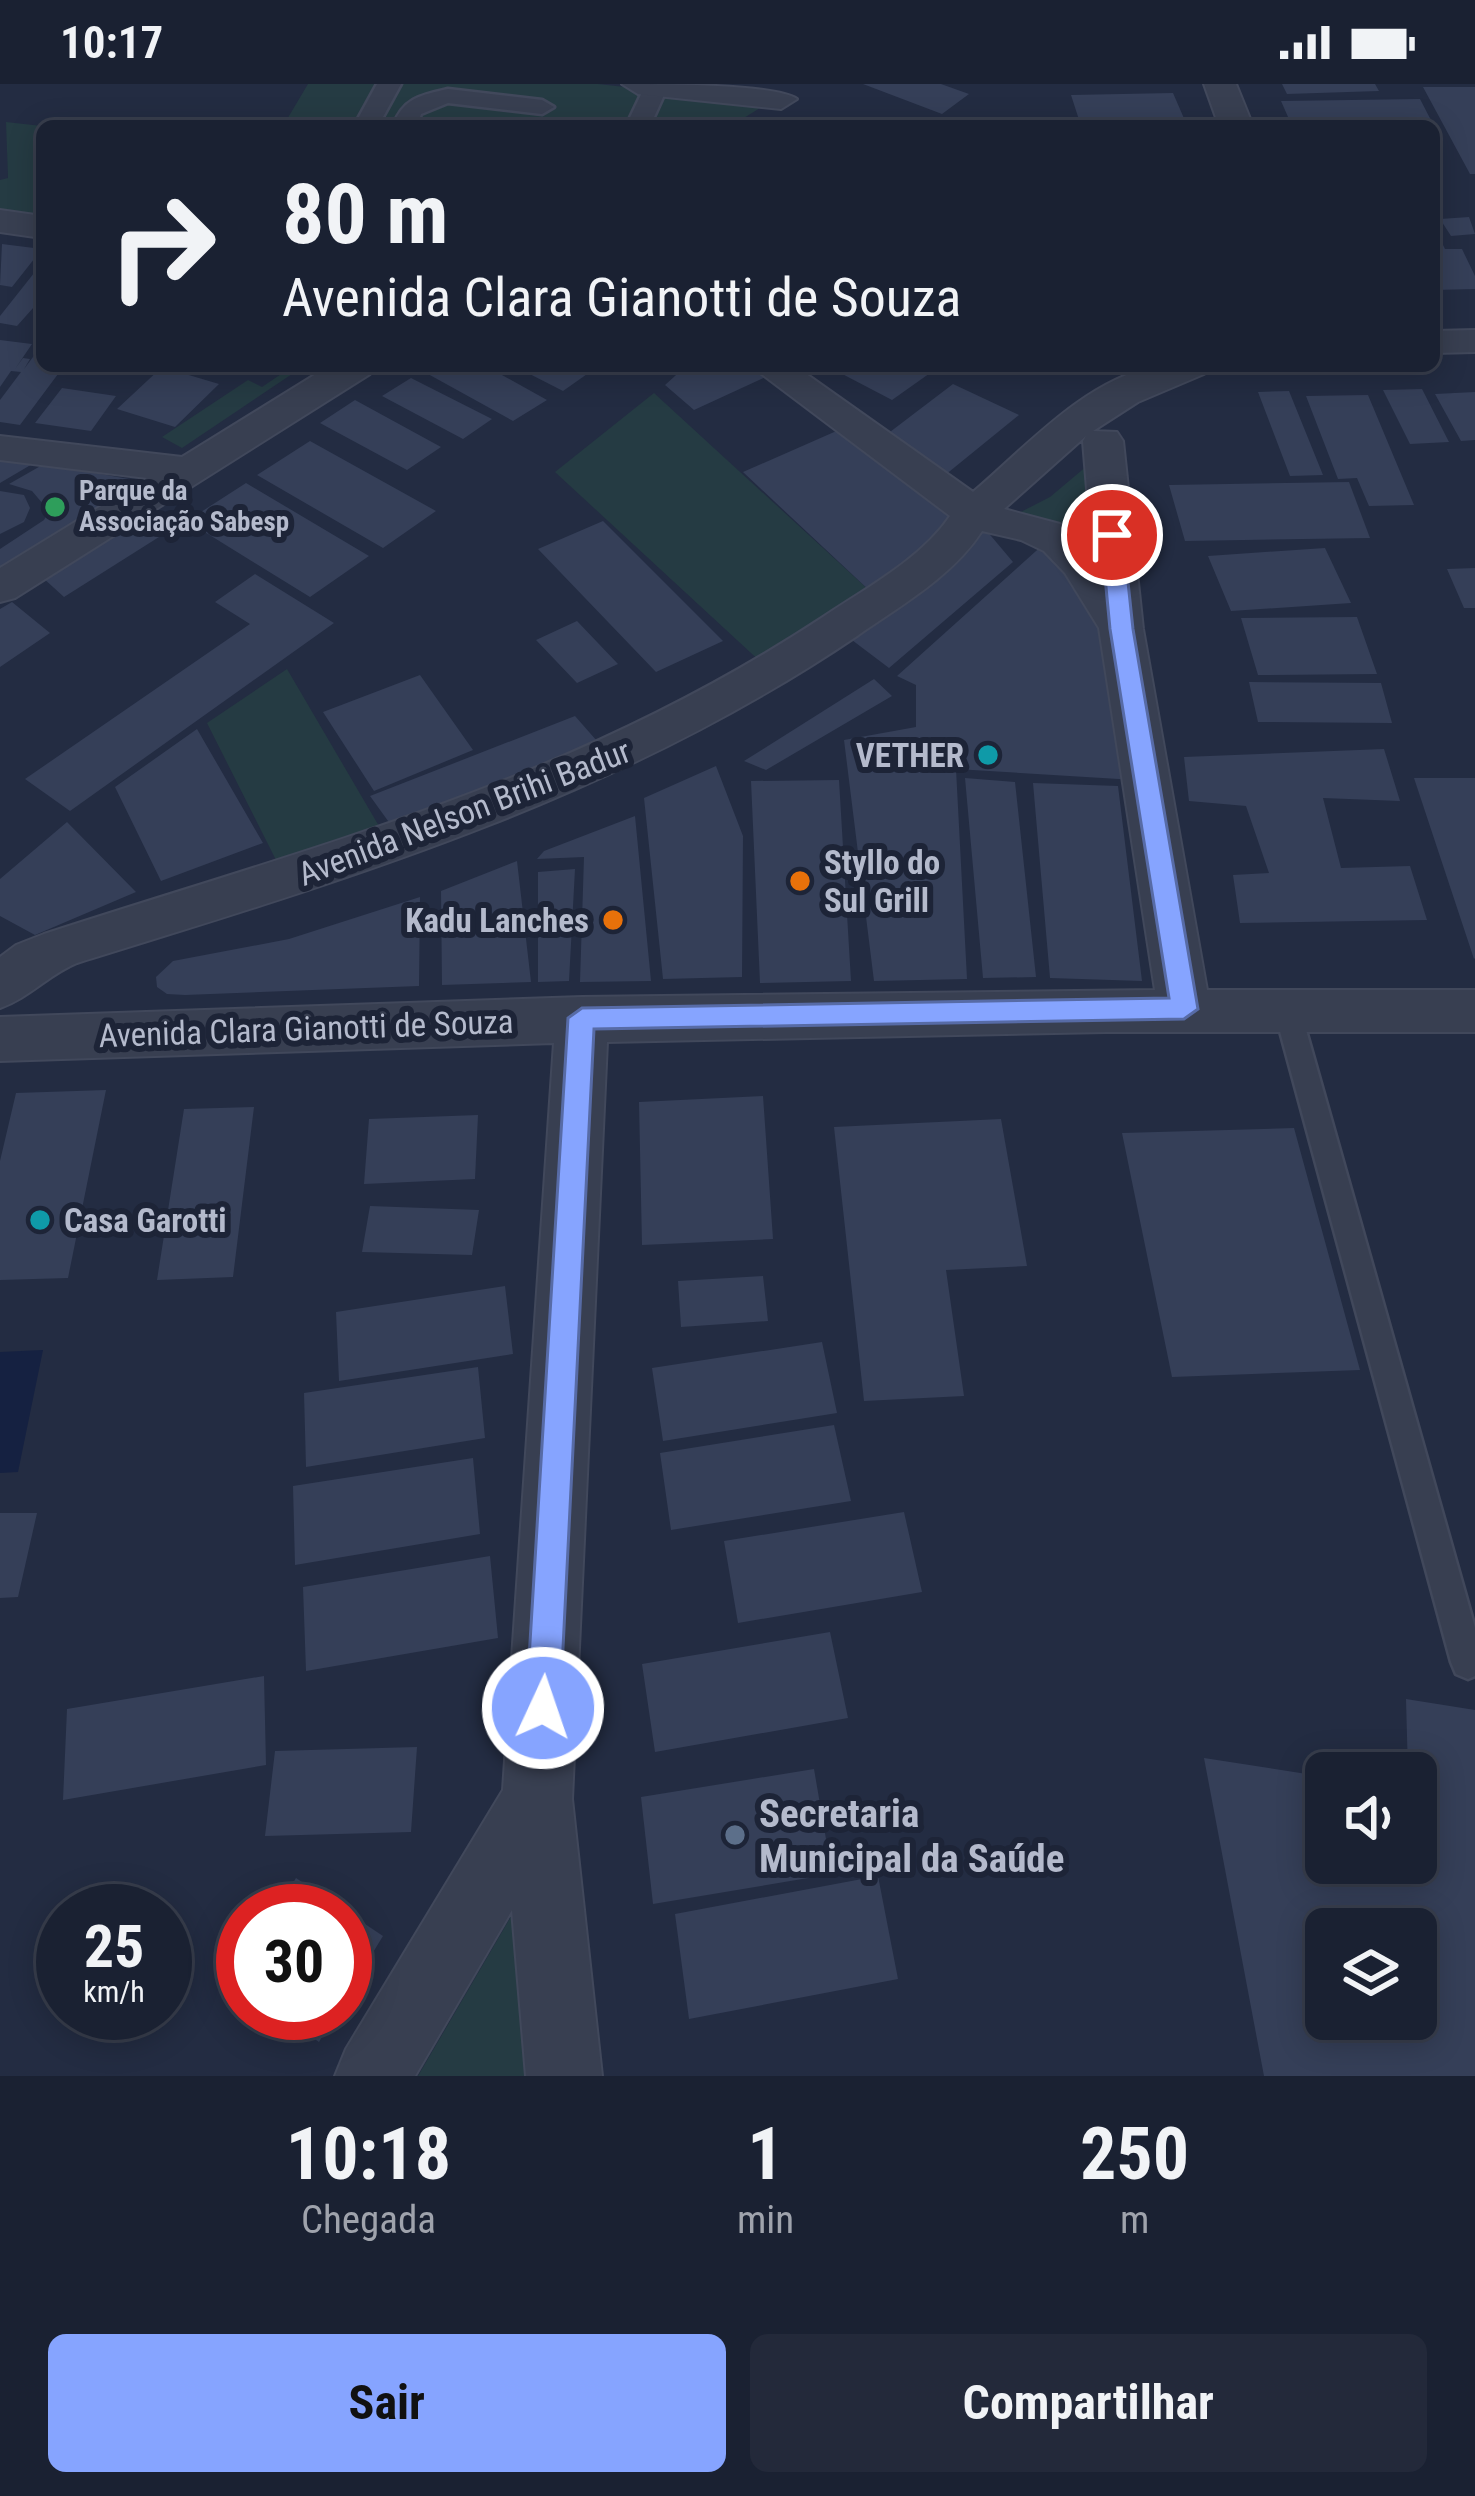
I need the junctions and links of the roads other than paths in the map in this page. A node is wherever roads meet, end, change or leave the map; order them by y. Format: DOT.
graph roads {
  1 [pos="389,84"];
  2 [pos="556,84"];
  3 [pos="1220,84"];
  4 [pos="647,85"];
  5 [pos="792,92"];
  6 [pos="418,107"];
  7 [pos="537,116"];
  8 [pos="369,120"];
  9 [pos="639,120"];
  10 [pos="751,120"];
  11 [pos="1234,120"];
  12 [pos="0,221"];
  13 [pos="36,226"];
  14 [pos="1475,341"];
  15 [pos="1440,342"];
  16 [pos="346,372"];
  17 [pos="778,372"];
  18 [pos="1175,372"];
  19 [pos="1215,372"];
  20 [pos="1088,433"];
  21 [pos="0,448"];
  22 [pos="187,470"];
  23 [pos="975,524"];
  24 [pos="0,588"];
  25 [pos="1121,629"];
  26 [pos="0,987"];
  27 [pos="1184,1009"];
  28 [pos="1287,1009"];
  29 [pos="1475,1011"];
  30 [pos="582,1018"];
  31 [pos="0,1039"];
  32 [pos="1468,1662"];
  33 [pos="537,1799"];
  34 [pos="373,2076"];
  35 [pos="563,2076"];
  1 -- 8 [label="street"];
  2 -- 7 [label="street"];
  3 -- 11 [label="street"];
  4 -- 5 [label="street"];
  4 -- 9 [label="street"];
  5 -- 10 [label="street"];
  6 -- 7 [label="street"];
  6 -- 8 [label="street"];
  12 -- 13 [label="street"];
  14 -- 15 [label="street"];
  16 -- 22 [label="street"];
  17 -- 23 [label="street"];
  18 -- 20 [label="street, Avenida Nelson Brihi Badur"];
  19 -- 20 [label="street, Avenida Nelson Brihi Badur"];
  20 -- 23 [label="street, Avenida Nelson Brihi Badur"];
  20 -- 25 [label="street"];
  21 -- 22 [label="street"];
  22 -- 24 [label="street"];
  23 -- 25 [label="street"];
  23 -- 26 [label="street, Avenida Nelson Brihi Badur"];
  25 -- 27 [label="street"];
  27 -- 28 [label="street, Avenida Clara Gianotti de Souza"];
  27 -- 30 [label="street, Avenida Clara Gianotti de Souza"];
  28 -- 29 [label="street, Avenida Clara Gianotti de Souza"];
  28 -- 32 [label="lane"];
  30 -- 31 [label="street, Avenida Clara Gianotti de Souza"];
  30 -- 33 [label="street"];
  33 -- 34 [label="street"];
  33 -- 35 [label="street"];
}
